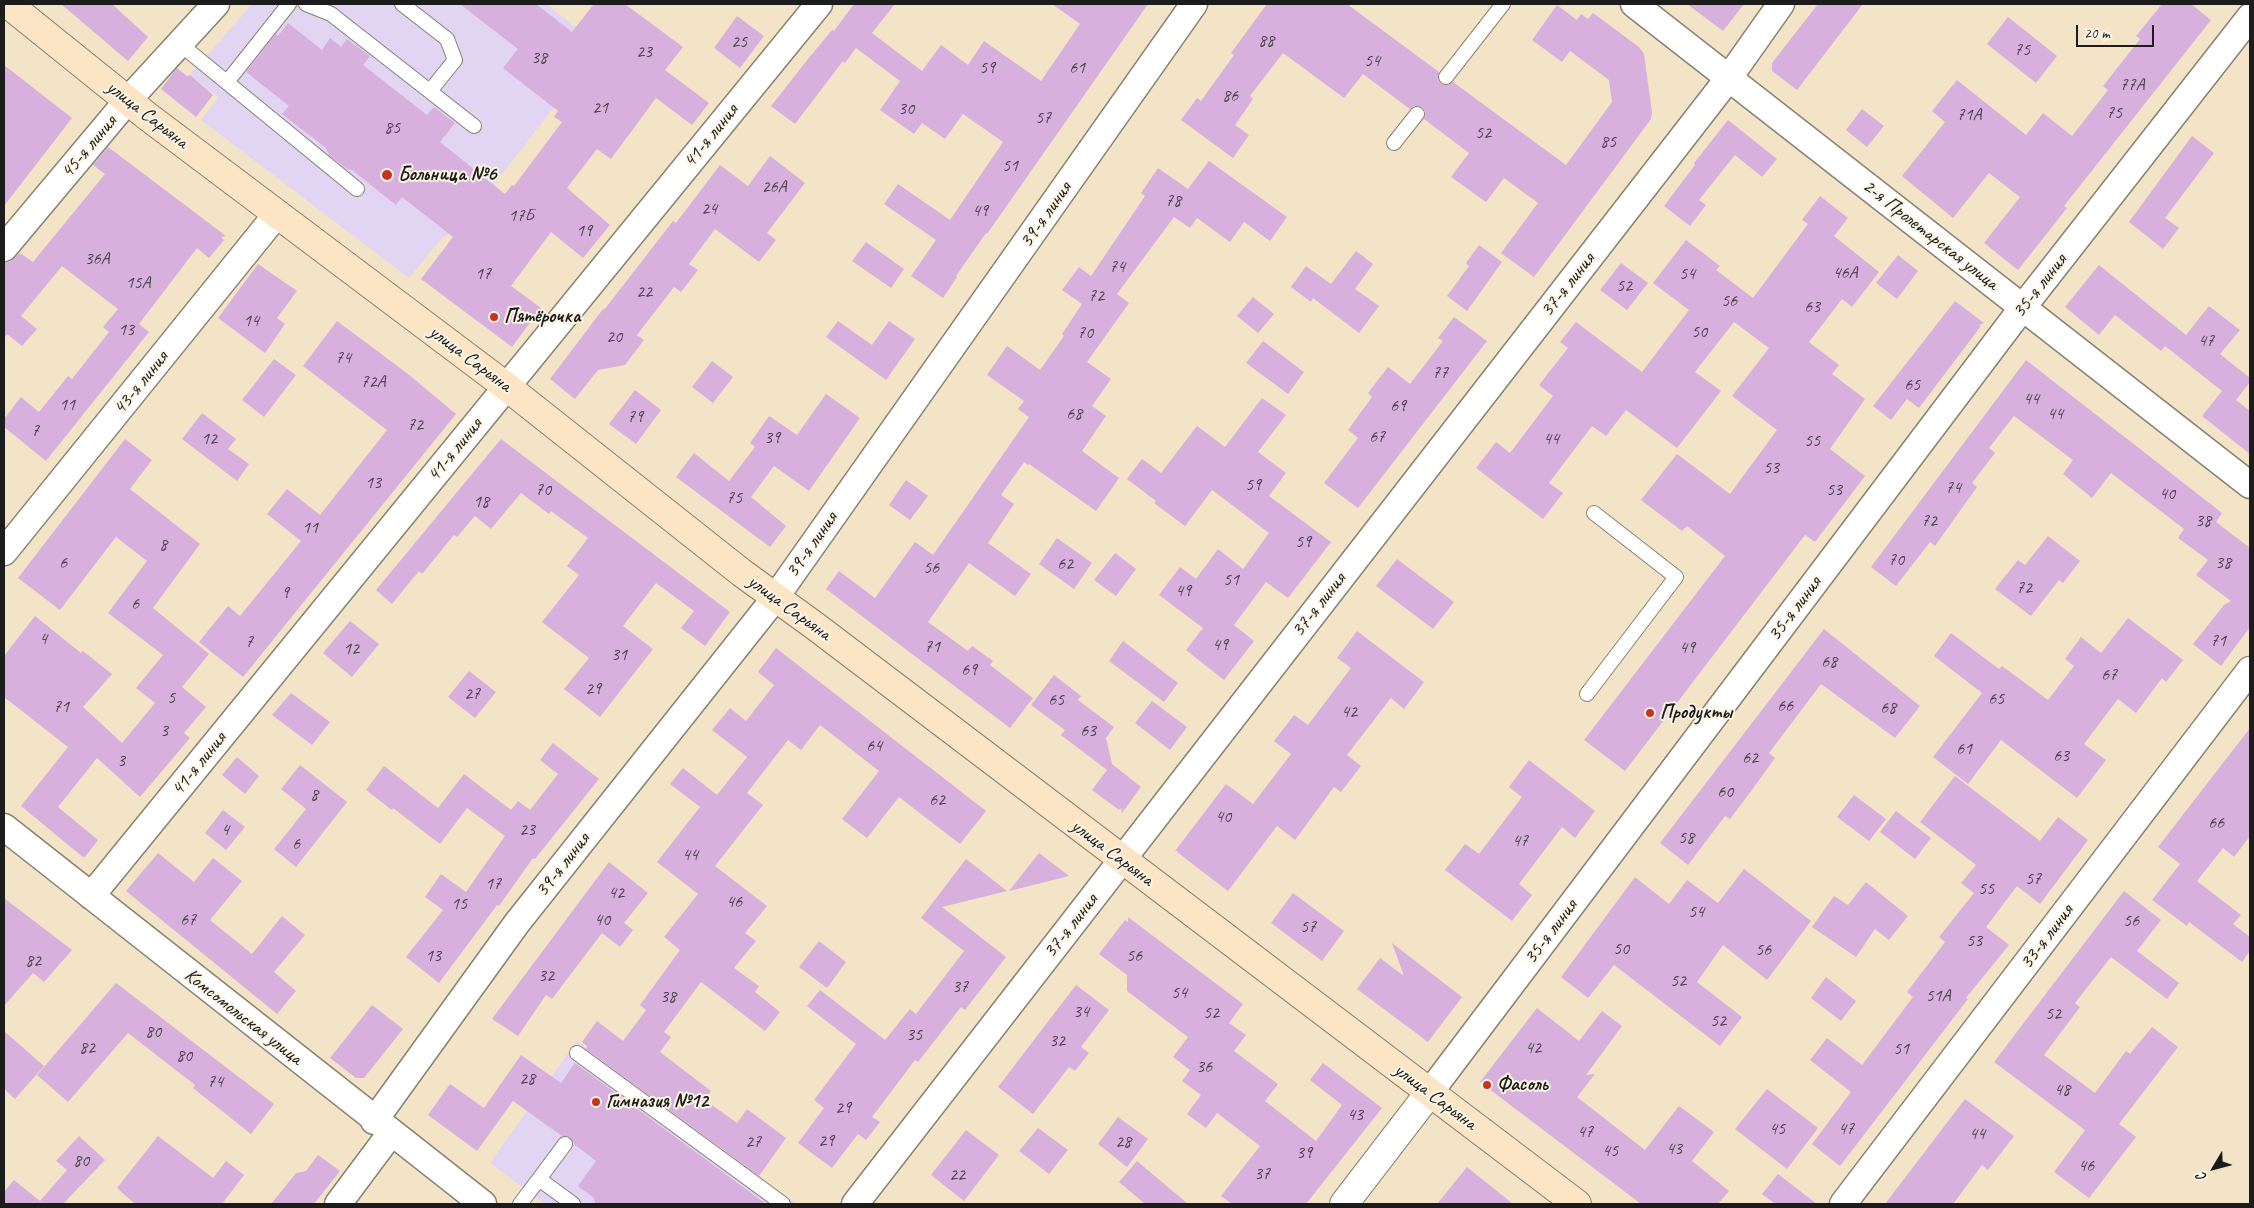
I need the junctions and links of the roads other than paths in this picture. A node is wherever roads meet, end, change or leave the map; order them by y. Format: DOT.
graph roads {
  1 [pos="8,4"];
  2 [pos="216,4"];
  3 [pos="289,4"];
  4 [pos="306,4"];
  5 [pos="402,4"];
  6 [pos="818,4"];
  7 [pos="1194,4"];
  8 [pos="1503,4"];
  9 [pos="1634,4"];
  10 [pos="1780,4"];
  11 [pos="2250,17"];
  12 [pos="180,44"];
  13 [pos="1446,77"];
  14 [pos="1728,79"];
  15 [pos="227,82"];
  16 [pos="430,91"];
  17 [pos="128,100"];
  18 [pos="1417,114"];
  19 [pos="474,126"];
  20 [pos="1394,143"];
  21 [pos="357,189"];
  22 [pos="277,214"];
  23 [pos="4,248"];
  24 [pos="2023,307"];
  25 [pos="507,387"];
  26 [pos="2250,485"];
  27 [pos="1594,514"];
  28 [pos="4,552"];
  29 [pos="775,598"];
  30 [pos="2250,670"];
  31 [pos="1587,694"];
  32 [pos="4,827"];
  33 [pos="1122,861"];
  34 [pos="91,896"];
  35 [pos="577,1053"];
  36 [pos="1430,1092"];
  37 [pos="383,1127"];
  38 [pos="565,1144"];
  39 [pos="539,1179"];
  40 [pos="338,1204"];
  41 [pos="483,1204"];
  42 [pos="520,1204"];
  43 [pos="573,1204"];
  44 [pos="783,1204"];
  45 [pos="854,1204"];
  46 [pos="1344,1204"];
  47 [pos="1577,1204"];
  48 [pos="1843,1204"];
  1 -- 17 [label="main road, улица Сарьяна"];
  2 -- 12 [label="street, 45-я линия"];
  3 -- 15 [label="lane"];
  4 -- 16 [label="lane"];
  5 -- 16 [label="lane"];
  6 -- 25 [label="street, 41-я линия"];
  7 -- 29 [label="street, 39-я линия"];
  8 -- 13 [label="lane"];
  9 -- 14 [label="street, 2-я Пролетарская улица"];
  10 -- 14 [label="street, 37-я линия"];
  11 -- 24 [label="street, 35-я линия"];
  12 -- 15 [label="lane"];
  12 -- 17 [label="street, 45-я линия"];
  14 -- 24 [label="street, 2-я Пролетарская улица"];
  14 -- 33 [label="street, 37-я линия"];
  15 -- 21 [label="lane"];
  16 -- 19 [label="lane"];
  17 -- 22 [label="main road, улица Сарьяна"];
  17 -- 23 [label="street, 45-я линия"];
  18 -- 20 [label="lane"];
  22 -- 25 [label="main road, улица Сарьяна"];
  22 -- 28 [label="street, 43-я линия"];
  24 -- 26 [label="street, 2-я Пролетарская улица"];
  24 -- 36 [label="street, 35-я линия"];
  25 -- 29 [label="main road, улица Сарьяна"];
  25 -- 34 [label="street, 41-я линия"];
  27 -- 31 [label="lane"];
  29 -- 33 [label="main road, улица Сарьяна"];
  29 -- 37 [label="street, 39-я линия"];
  30 -- 48 [label="street, 33-я линия"];
  32 -- 34 [label="street, Комсомольская улица"];
  33 -- 36 [label="main road, улица Сарьяна"];
  33 -- 45 [label="street, 37-я линия"];
  34 -- 37 [label="street, Комсомольская улица"];
  35 -- 44 [label="lane"];
  36 -- 46 [label="street, 35-я линия"];
  36 -- 47 [label="main road, улица Сарьяна"];
  37 -- 40 [label="street, 39-я линия"];
  37 -- 41 [label="street, Комсомольская улица"];
  38 -- 39 [label="lane"];
  39 -- 42 [label="lane"];
  39 -- 43 [label="lane"];
}
